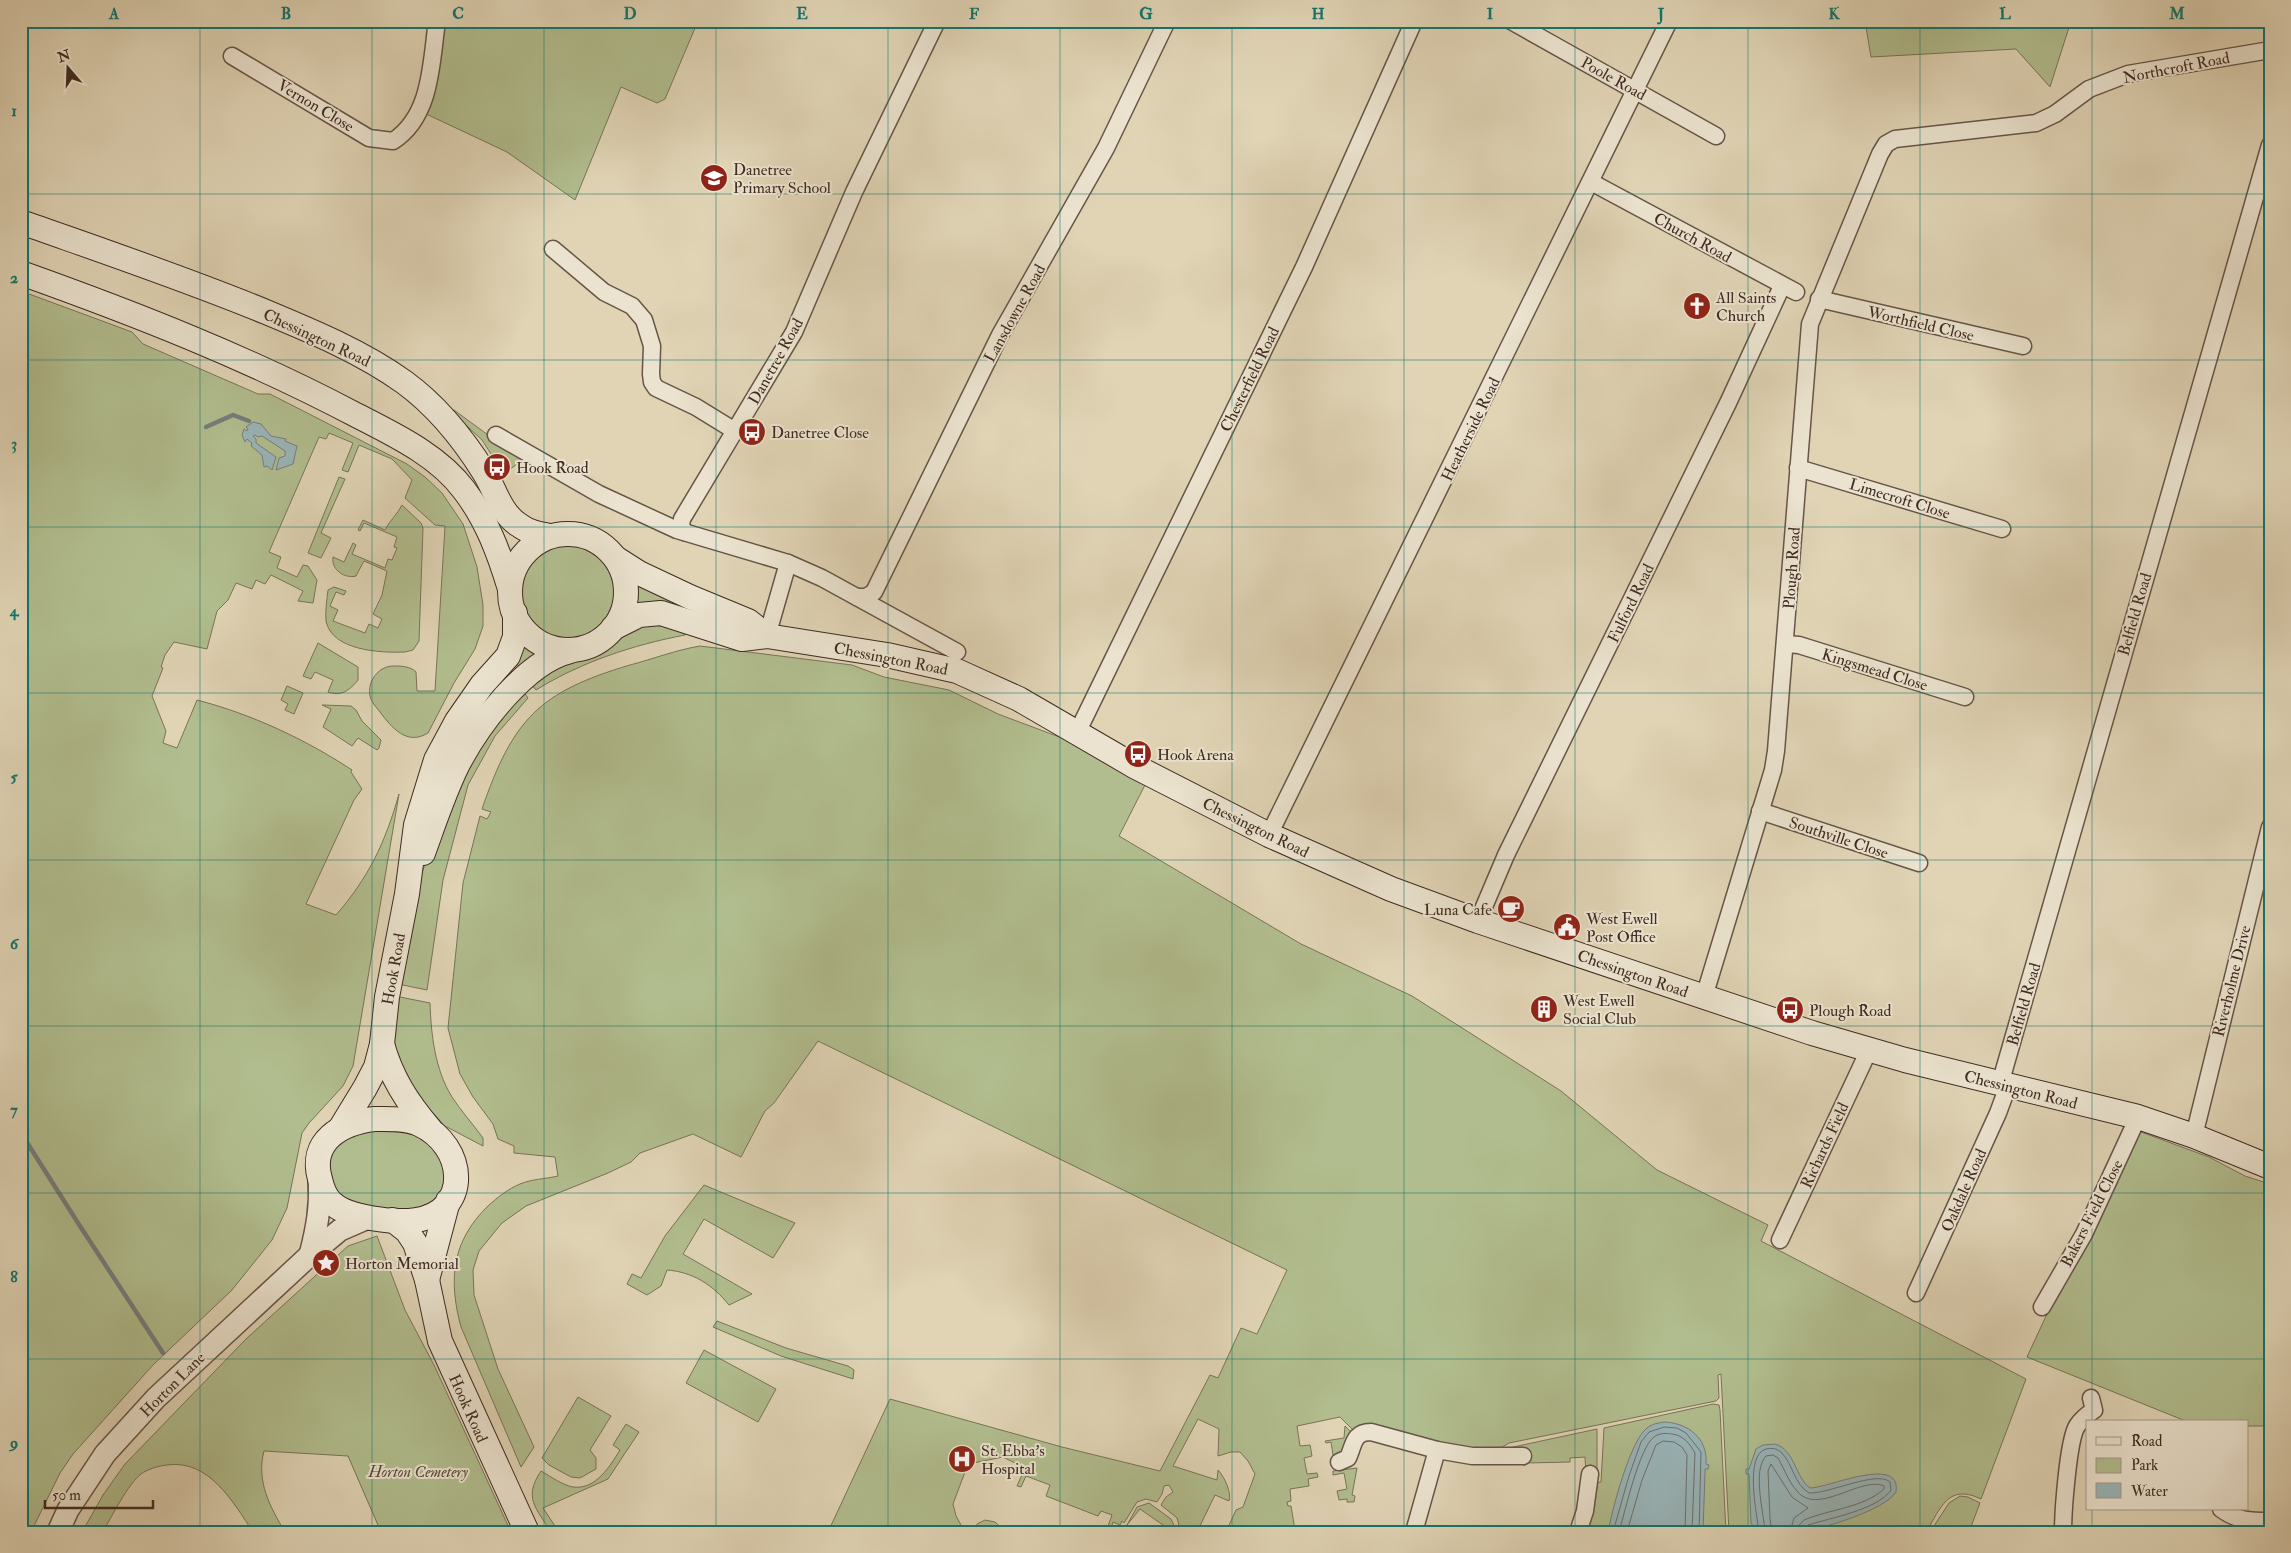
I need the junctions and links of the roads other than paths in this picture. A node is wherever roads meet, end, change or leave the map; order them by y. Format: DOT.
graph roads {
  1 [pos="437,21"];
  2 [pos="937,21"];
  3 [pos="1167,21"];
  4 [pos="1414,21"];
  5 [pos="1511,21"];
  6 [pos="1669,21"];
  7 [pos="2270,50"];
  8 [pos="232,56"];
  9 [pos="1635,90"];
  10 [pos="1716,136"];
  11 [pos="1886,144"];
  12 [pos="2270,145"];
  13 [pos="1591,182"];
  14 [pos="21,222"];
  15 [pos="553,249"];
  16 [pos="21,273"];
  17 [pos="1789,289"];
  18 [pos="1819,299"];
  19 [pos="2023,346"];
  20 [pos="735,431"];
  21 [pos="496,435"];
  22 [pos="1798,468"];
  23 [pos="2002,529"];
  24 [pos="684,532"];
  25 [pos="550,536"];
  26 [pos="617,560"];
  27 [pos="788,563"];
  28 [pos="510,589"];
  29 [pos="857,598"];
  30 [pos="515,613"];
  31 [pos="613,628"];
  32 [pos="767,636"];
  33 [pos="1785,644"];
  34 [pos="584,647"];
  35 [pos="957,652"];
  36 [pos="1965,697"];
  37 [pos="1077,733"];
  38 [pos="1760,811"];
  39 [pos="2270,827"];
  40 [pos="1269,835"];
  41 [pos="1919,864"];
  42 [pos="407,894"];
  43 [pos="1478,921"];
  44 [pos="1704,997"];
  45 [pos="382,1044"];
  46 [pos="1869,1050"];
  47 [pos="2004,1085"];
  48 [pos="2138,1117"];
  49 [pos="340,1129"];
  50 [pos="434,1134"];
  51 [pos="2194,1136"];
  52 [pos="2270,1167"];
  53 [pos="319,1176"];
  54 [pos="448,1201"];
  55 [pos="370,1217"];
  56 [pos="393,1220"];
  57 [pos="1780,1240"];
  58 [pos="310,1255"];
  59 [pos="427,1280"];
  60 [pos="1916,1293"];
  61 [pos="2042,1307"];
  62 [pos="2090,1398"];
  63 [pos="1437,1450"];
  64 [pos="1522,1456"];
  65 [pos="1339,1462"];
  66 [pos="1590,1474"];
  67 [pos="2222,1510"];
  68 [pos="2270,1521"];
  69 [pos="58,1532"];
  70 [pos="527,1532"];
  71 [pos="1414,1532"];
  72 [pos="1578,1532"];
  73 [pos="2063,1532"];
  1 -- 8 [label="street, Vernon Close"];
  2 -- 20 [label="street, Danetree Road"];
  3 -- 29 [label="street, Lansdowne Road"];
  4 -- 37 [label="street, Chesterfield Road"];
  5 -- 9 [label="street, Poole Road"];
  6 -- 9 [label="street, Heatherside Road"];
  7 -- 11 [label="street, Northcroft Road"];
  9 -- 10 [label="street, Poole Road"];
  9 -- 13 [label="street, Heatherside Road"];
  11 -- 18 [label="street, Plough Road"];
  12 -- 47 [label="street, Belfield Road"];
  13 -- 17 [label="street, Church Road"];
  13 -- 40 [label="street, Heatherside Road"];
  14 -- 25 [label="main road, Chessington Road"];
  15 -- 20 [label="street"];
  16 -- 28 [label="main road, Chessington Road"];
  17 -- 43 [label="street, Fulford Road"];
  18 -- 19 [label="street, Worthfield Close"];
  18 -- 22 [label="street, Plough Road"];
  20 -- 24 [label="street, Danetree Road"];
  21 -- 24 [label="street"];
  22 -- 23 [label="street, Limecroft Close"];
  22 -- 33 [label="street, Plough Road"];
  24 -- 27 [label="street"];
  25 -- 26 [label="main road, Chessington Road"];
  25 -- 28 [label="main road, Chessington Road"];
  26 -- 31 [label="main road, Chessington Road"];
  26 -- 32 [label="main road, Chessington Road"];
  27 -- 29 [label="street"];
  27 -- 32 [label="street"];
  28 -- 30 [label="main road, Chessington Road"];
  29 -- 35 [label="street"];
  30 -- 34 [label="main road, Chessington Road"];
  30 -- 42 [label="main road, Hook Road"];
  31 -- 32 [label="main road, Chessington Road"];
  31 -- 34 [label="main road, Chessington Road"];
  32 -- 37 [label="main road, Chessington Road"];
  33 -- 36 [label="street, Kingsmead Close"];
  33 -- 38 [label="street, Plough Road"];
  34 -- 42 [label="main road, Hook Road"];
  37 -- 40 [label="main road, Chessington Road"];
  38 -- 41 [label="street, Southville Close"];
  38 -- 44 [label="street, Plough Road"];
  39 -- 51 [label="street, Riverholme Drive"];
  40 -- 43 [label="main road, Chessington Road"];
  42 -- 45 [label="main road, Hook Road"];
  43 -- 44 [label="main road, Chessington Road"];
  44 -- 46 [label="main road, Chessington Road"];
  45 -- 49 [label="main road, Hook Road"];
  45 -- 50 [label="main road"];
  46 -- 47 [label="main road, Chessington Road"];
  46 -- 57 [label="street, Richards Field"];
  47 -- 48 [label="main road, Chessington Road"];
  47 -- 60 [label="street, Oakdale Road"];
  48 -- 51 [label="main road, Chessington Road"];
  48 -- 61 [label="street, Bakers Field Close"];
  49 -- 50 [label="main road"];
  49 -- 53 [label="main road"];
  50 -- 54 [label="main road"];
  51 -- 52 [label="main road, Chessington Road"];
  53 -- 55 [label="main road"];
  53 -- 58 [label="street"];
  54 -- 56 [label="main road"];
  54 -- 59 [label="main road, Hook Road"];
  55 -- 56 [label="main road"];
  55 -- 58 [label="street, Horton Lane"];
  56 -- 59 [label="main road, Hook Road"];
  58 -- 69 [label="street, Horton Lane"];
  59 -- 70 [label="main road, Hook Road"];
  62 -- 73 [label="street"];
  63 -- 64 [label="street"];
  63 -- 65 [label="street"];
  63 -- 71 [label="street"];
  66 -- 72 [label="street"];
  67 -- 68 [label="street"];
}
